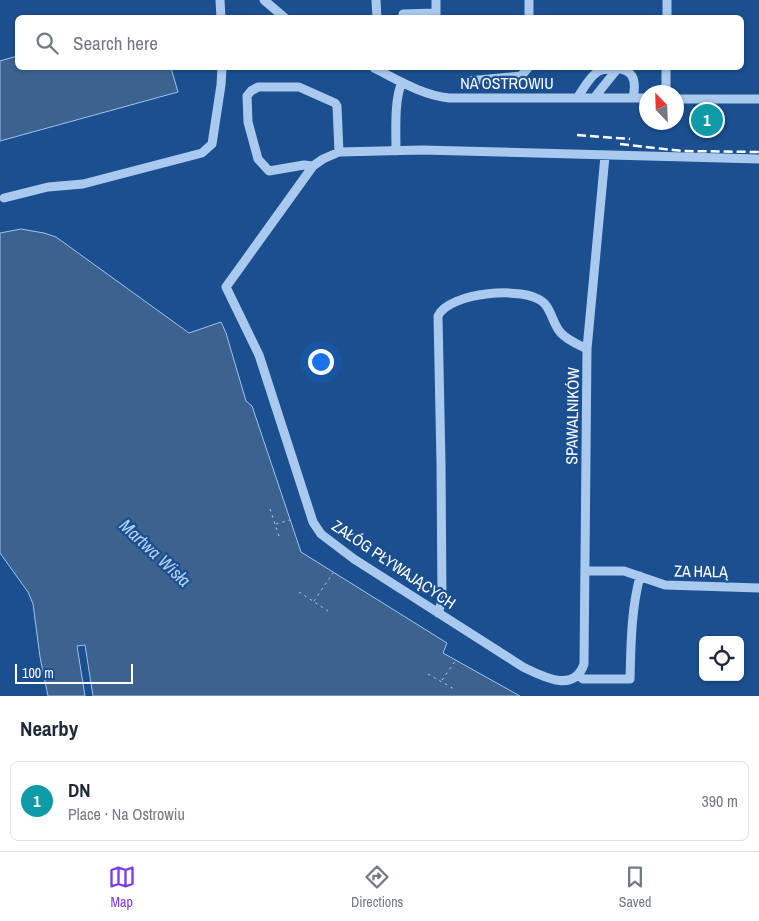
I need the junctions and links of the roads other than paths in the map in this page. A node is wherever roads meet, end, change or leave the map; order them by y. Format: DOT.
graph roads {
  1 [pos="220,0"];
  2 [pos="264,0"];
  3 [pos="376,0"];
  4 [pos="436,0"];
  5 [pos="529,0"];
  6 [pos="668,0"];
  7 [pos="403,14"];
  8 [pos="221,15"];
  9 [pos="281,15"];
  10 [pos="377,15"];
  11 [pos="436,15"];
  12 [pos="529,15"];
  13 [pos="667,15"];
  14 [pos="222,70"];
  15 [pos="378,70"];
  16 [pos="391,70"];
  17 [pos="526,70"];
  18 [pos="600,70"];
  19 [pos="616,70"];
  20 [pos="626,70"];
  21 [pos="666,70"];
  22 [pos="393,78"];
  23 [pos="468,81"];
  24 [pos="402,82"];
  25 [pos="666,85"];
  26 [pos="577,98"];
  27 [pos="594,98"];
  28 [pos="633,98"];
  29 [pos="639,98"];
  30 [pos="684,98"];
  31 [pos="759,99"];
  32 [pos="396,151"];
  33 [pos="339,152"];
  34 [pos="605,156"];
  35 [pos="759,160"];
  36 [pos="313,166"];
  37 [pos="4,198"];
  38 [pos="587,349"];
  39 [pos="585,571"];
  40 [pos="640,576"];
  41 [pos="759,588"];
  42 [pos="438,613"];
  43 [pos="578,675"];
  1 -- 8 [label="street"];
  2 -- 9 [label="street"];
  3 -- 10 [label="street"];
  4 -- 11 [label="street"];
  5 -- 12 [label="street"];
  6 -- 13 [label="street"];
  7 -- 11 [label="street"];
  14 -- 37 [label="street"];
  15 -- 22 [label="street, NA OSTROWIU"];
  16 -- 22 [label="street"];
  17 -- 23 [label="street"];
  18 -- 26 [label="street"];
  19 -- 27 [label="street"];
  20 -- 28 [label="street"];
  21 -- 25 [label="street"];
  22 -- 24 [label="street, NA OSTROWIU"];
  24 -- 26 [label="street, NA OSTROWIU"];
  24 -- 32 [label="street"];
  26 -- 27 [label="street, NA OSTROWIU"];
  27 -- 28 [label="street, NA OSTROWIU"];
  28 -- 29 [label="street, NA OSTROWIU"];
  30 -- 31 [label="street"];
  32 -- 33 [label="street"];
  32 -- 34 [label="street"];
  33 -- 36 [label="street"];
  33 -- 36 [label="street"];
  34 -- 35 [label="street"];
  34 -- 38 [label="street, SPAWALNIKÓW"];
  36 -- 42 [label="street, ZAŁÓG PŁYWAJĄCYCH"];
  38 -- 39 [label="street, SPAWALNIKÓW"];
  38 -- 42 [label="street"];
  39 -- 40 [label="street, ZA HALĄ"];
  39 -- 43 [label="street, SPAWALNIKÓW"];
  40 -- 41 [label="street, ZA HALĄ"];
  40 -- 43 [label="street, ZAŁÓG PŁYWAJĄCYCH"];
  42 -- 43 [label="street, ZAŁÓG PŁYWAJĄCYCH"];
}
